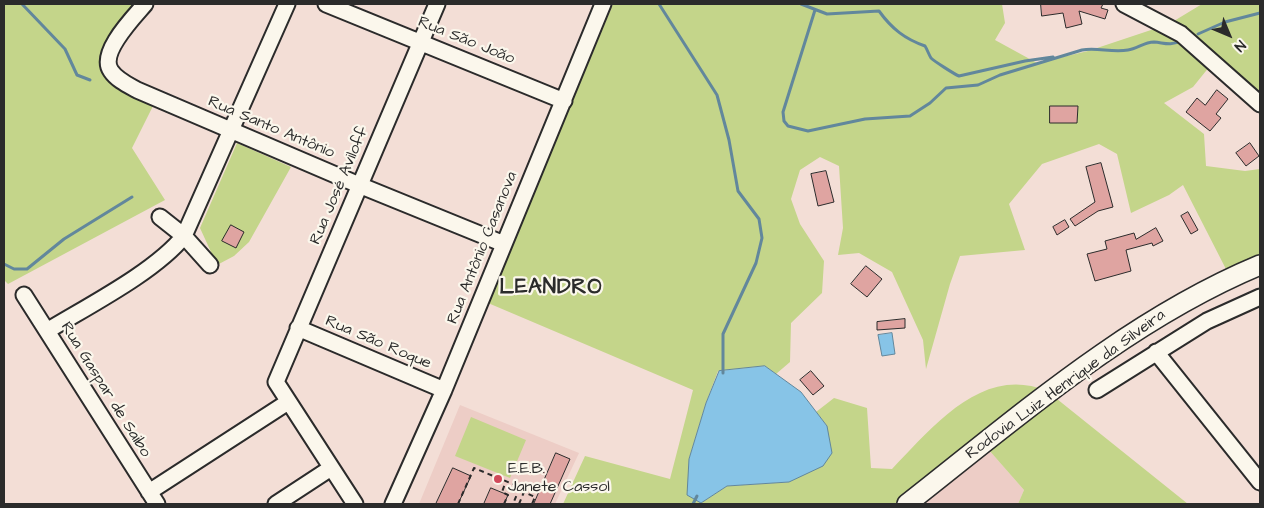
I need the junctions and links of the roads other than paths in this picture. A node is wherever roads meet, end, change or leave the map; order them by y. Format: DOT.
graph roads {
  1 [pos="145,4"];
  2 [pos="286,4"];
  3 [pos="326,4"];
  4 [pos="437,4"];
  5 [pos="603,4"];
  6 [pos="1124,4"];
  7 [pos="357,10"];
  8 [pos="422,41"];
  9 [pos="564,101"];
  10 [pos="1260,104"];
  11 [pos="232,129"];
  12 [pos="359,185"];
  13 [pos="160,216"];
  14 [pos="184,236"];
  15 [pos="504,244"];
  16 [pos="1260,265"];
  17 [pos="210,266"];
  18 [pos="24,295"];
  19 [pos="1260,297"];
  20 [pos="298,328"];
  21 [pos="47,331"];
  22 [pos="1156,352"];
  23 [pos="444,390"];
  24 [pos="1096,390"];
  25 [pos="288,402"];
  26 [pos="331,468"];
  27 [pos="1260,482"];
  28 [pos="153,498"];
  29 [pos="276,504"];
  30 [pos="355,504"];
  31 [pos="393,504"];
  32 [pos="907,504"];
  1 -- 11 [label="street, Rua Santo Antônio"];
  2 -- 11 [label="street"];
  3 -- 7 [label="street, Rua São João"];
  4 -- 8 [label="street, Rua José Aviloff"];
  5 -- 9 [label="street, Rua Antônio Casanova"];
  6 -- 10 [label="street"];
  7 -- 8 [label="street, Rua São João"];
  8 -- 9 [label="street, Rua São João"];
  8 -- 12 [label="street, Rua José Aviloff"];
  9 -- 15 [label="street, Rua Antônio Casanova"];
  11 -- 12 [label="street, Rua Santo Antônio"];
  11 -- 14 [label="street"];
  12 -- 15 [label="street, Rua Santo Antônio"];
  12 -- 20 [label="street, Rua José Aviloff"];
  13 -- 14 [label="street"];
  14 -- 17 [label="street"];
  14 -- 21 [label="street"];
  15 -- 23 [label="street, Rua Antônio Casanova"];
  16 -- 32 [label="main road, Rodovia Luiz Henrique da Silveira"];
  18 -- 21 [label="street, Rua Gaspar de Saibo"];
  19 -- 22 [label="street"];
  20 -- 23 [label="street, Rua São Roque"];
  20 -- 25 [label="street, Rua José Aviloff"];
  21 -- 28 [label="street, Rua Gaspar de Saibo"];
  22 -- 24 [label="street"];
  22 -- 27 [label="street"];
  23 -- 31 [label="street, Rua Antônio Casanova"];
  25 -- 26 [label="street"];
  25 -- 28 [label="street"];
  26 -- 29 [label="street"];
  26 -- 30 [label="street"];
}
